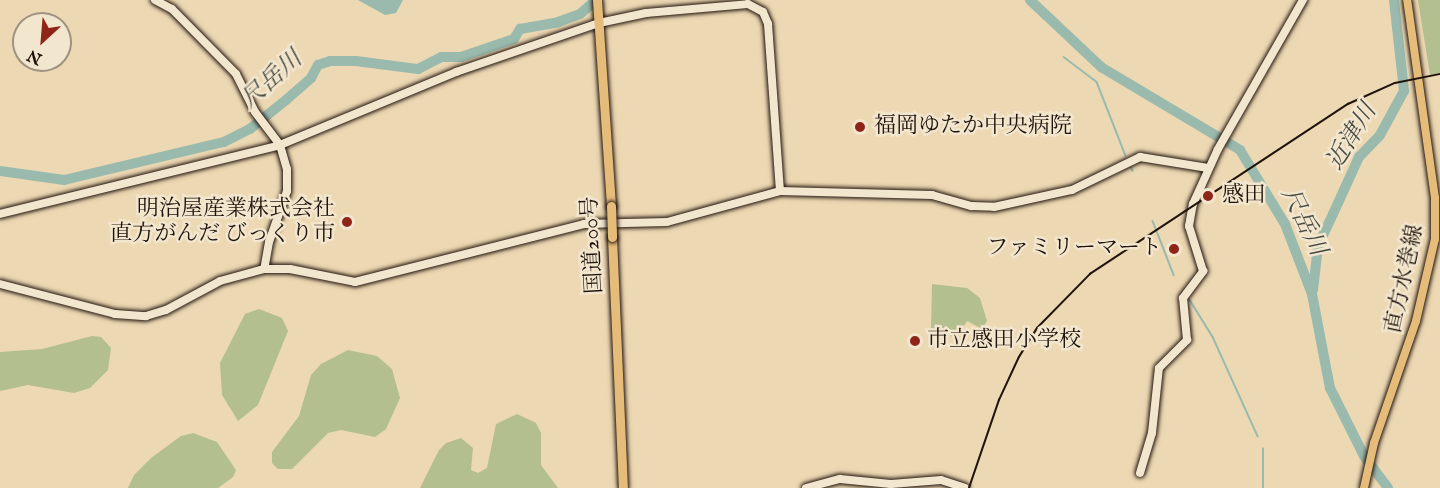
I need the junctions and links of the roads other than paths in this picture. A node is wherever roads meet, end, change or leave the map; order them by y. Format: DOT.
graph roads {
  1 [pos="155,0"];
  2 [pos="1303,0"];
  3 [pos="1407,0"];
  4 [pos="598,4"];
  5 [pos="599,23"];
  6 [pos="280,145"];
  7 [pos="1208,168"];
  8 [pos="780,191"];
  9 [pos="0,214"];
  10 [pos="264,269"];
  11 [pos="0,284"];
  12 [pos="1140,473"];
  13 [pos="623,488"];
  14 [pos="806,488"];
  15 [pos="965,488"];
  16 [pos="1365,488"];
  1 -- 6 [label="street"];
  2 -- 7 [label="street"];
  3 -- 16 [label="main road, 直方水巻線"];
  4 -- 5 [label="highway, 国道200号"];
  5 -- 6 [label="street"];
  5 -- 8 [label="street"];
  5 -- 13 [label="highway, 国道200号, bridge"];
  6 -- 9 [label="street"];
  6 -- 10 [label="street"];
  7 -- 8 [label="street"];
  7 -- 12 [label="street"];
  8 -- 10 [label="street"];
  10 -- 11 [label="street"];
  14 -- 15 [label="street"];
}
